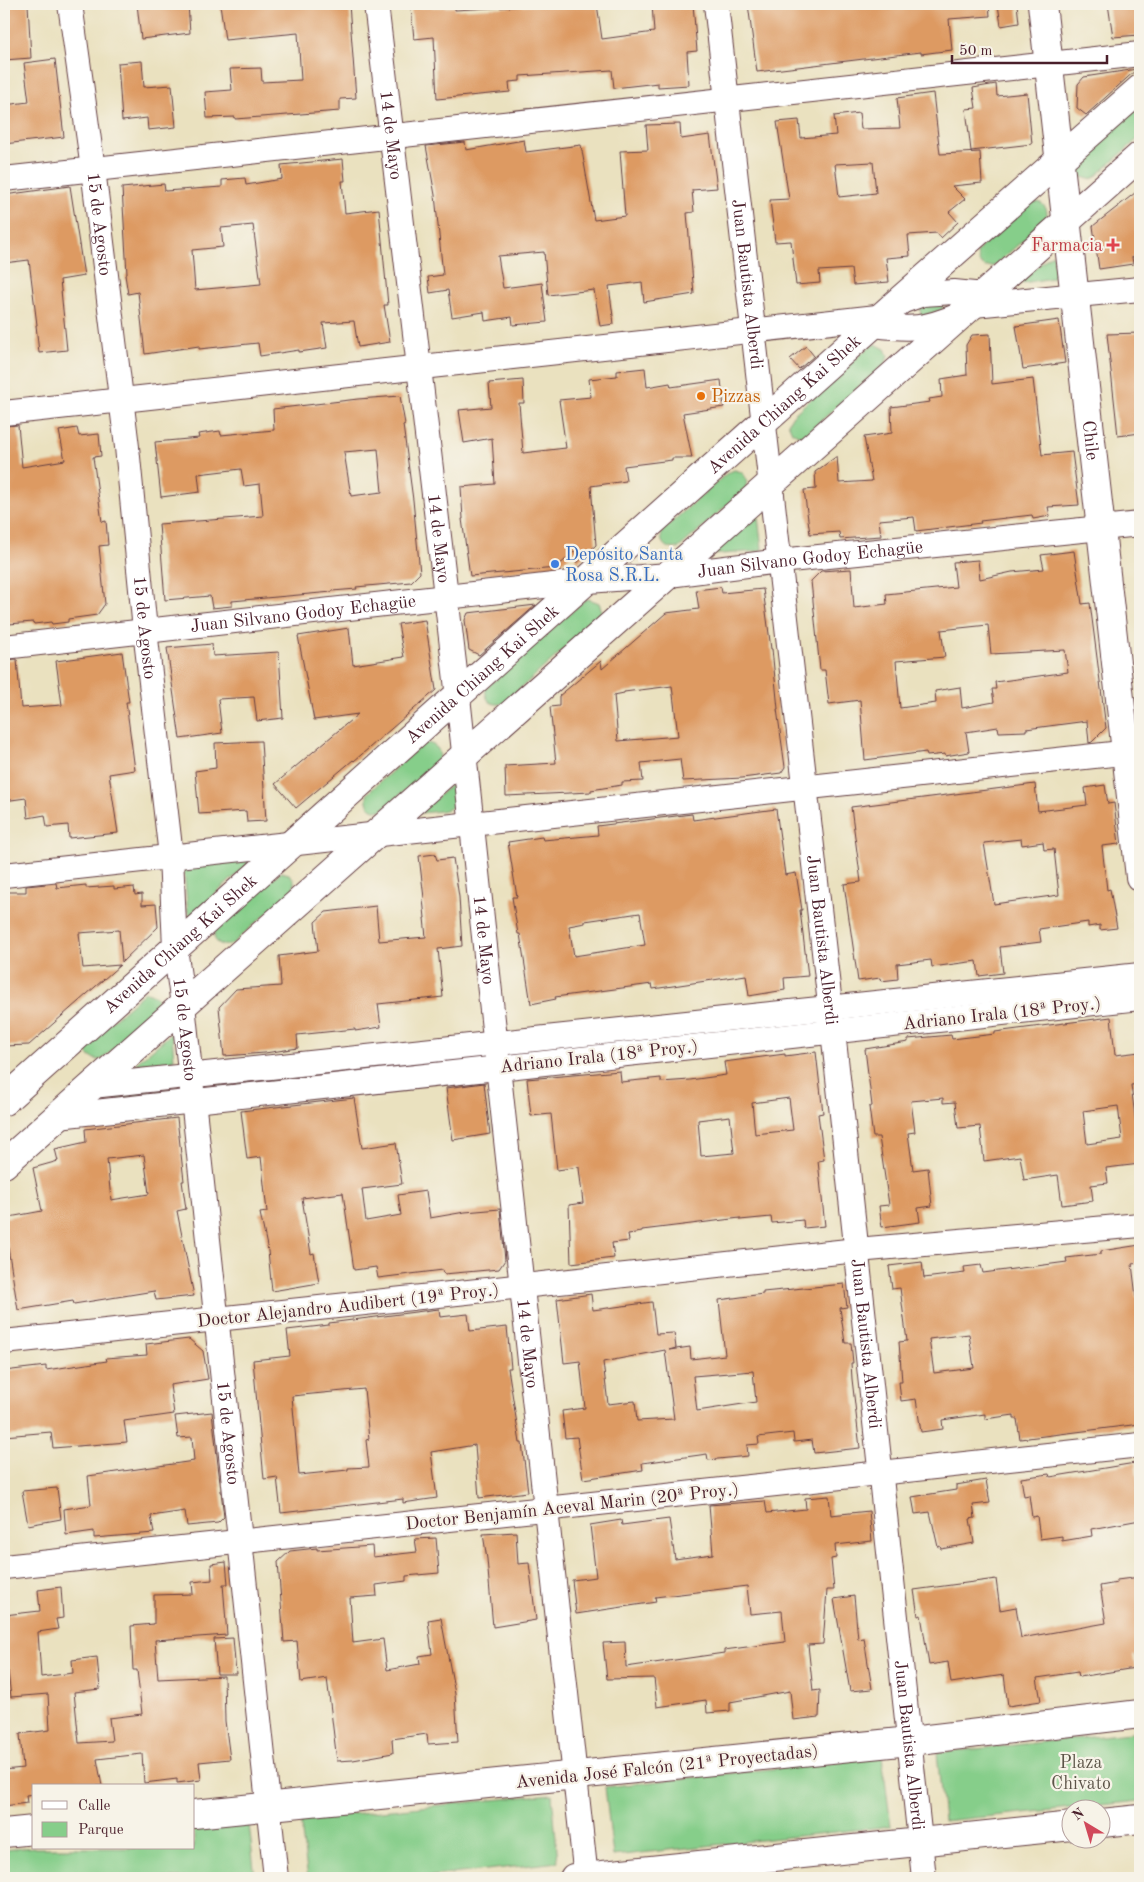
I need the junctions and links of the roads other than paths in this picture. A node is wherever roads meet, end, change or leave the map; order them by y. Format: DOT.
graph roads {
  1 [pos="70,4"];
  2 [pos="376,4"];
  3 [pos="716,4"];
  4 [pos="1042,4"];
  5 [pos="1140,54"];
  6 [pos="1049,64"];
  7 [pos="1140,89"];
  8 [pos="727,100"];
  9 [pos="392,136"];
  10 [pos="1140,156"];
  11 [pos="1060,160"];
  12 [pos="93,169"];
  13 [pos="4,179"];
  14 [pos="1068,222"];
  15 [pos="1140,289"];
  16 [pos="1076,295"];
  17 [pos="974,304"];
  18 [pos="886,315"];
  19 [pos="753,330"];
  20 [pos="419,367"];
  21 [pos="121,400"];
  22 [pos="4,413"];
  23 [pos="764,424"];
  24 [pos="771,485"];
  25 [pos="1140,524"];
  26 [pos="1102,528"];
  27 [pos="780,561"];
  28 [pos="669,575"];
  29 [pos="588,580"];
  30 [pos="446,597"];
  31 [pos="145,630"];
  32 [pos="4,647"];
  33 [pos="458,697"];
  34 [pos="1133,752"];
  35 [pos="464,756"];
  36 [pos="805,788"];
  37 [pos="472,824"];
  38 [pos="374,836"];
  39 [pos="292,844"];
  40 [pos="171,856"];
  41 [pos="4,875"];
  42 [pos="1140,877"];
  43 [pos="175,948"];
  44 [pos="1140,975"];
  45 [pos="1140,998"];
  46 [pos="183,1005"];
  47 [pos="830,1007"];
  48 [pos="833,1031"];
  49 [pos="495,1043"];
  50 [pos="498,1067"];
  51 [pos="190,1075"];
  52 [pos="92,1086"];
  53 [pos="193,1100"];
  54 [pos="4,1101"];
  55 [pos="58,1116"];
  56 [pos="4,1164"];
  57 [pos="1140,1225"];
  58 [pos="856,1250"];
  59 [pos="522,1286"];
  60 [pos="216,1319"];
  61 [pos="4,1342"];
  62 [pos="1140,1445"];
  63 [pos="880,1473"];
  64 [pos="546,1508"];
  65 [pos="240,1542"];
  66 [pos="4,1567"];
  67 [pos="1140,1714"];
  68 [pos="910,1741"];
  69 [pos="575,1775"];
  70 [pos="268,1806"];
  71 [pos="195,1814"];
  72 [pos="1140,1819"];
  73 [pos="1112,1822"];
  74 [pos="1062,1827"];
  75 [pos="32,1830"];
  76 [pos="4,1833"];
  77 [pos="920,1842"];
  78 [pos="276,1878"];
  79 [pos="582,1878"];
  80 [pos="924,1878"];
  1 -- 12 [label="street, 15 de Agosto"];
  2 -- 9 [label="street, 14 de Mayo"];
  3 -- 8 [label="street, Juan Bautista Alberdi"];
  4 -- 6 [label="street, Chile"];
  5 -- 6 [label="street"];
  6 -- 8 [label="street"];
  6 -- 11 [label="street, Chile"];
  7 -- 11 [label="street, Avenida Chiang Kai Shek"];
  8 -- 9 [label="street"];
  8 -- 19 [label="street, Juan Bautista Alberdi"];
  9 -- 12 [label="street"];
  9 -- 20 [label="street, 14 de Mayo"];
  10 -- 14 [label="street"];
  11 -- 14 [label="street, Chile"];
  11 -- 18 [label="street, Avenida Chiang Kai Shek"];
  12 -- 13 [label="street"];
  12 -- 21 [label="street, 15 de Agosto"];
  14 -- 16 [label="street, Chile"];
  14 -- 17 [label="street"];
  15 -- 16 [label="street"];
  16 -- 17 [label="street"];
  16 -- 26 [label="street, Chile"];
  17 -- 18 [label="street"];
  17 -- 18 [label="street"];
  17 -- 24 [label="street"];
  18 -- 19 [label="street"];
  18 -- 23 [label="street, Avenida Chiang Kai Shek"];
  19 -- 20 [label="street"];
  19 -- 23 [label="street, Juan Bautista Alberdi"];
  20 -- 21 [label="street"];
  20 -- 30 [label="street, 14 de Mayo"];
  21 -- 22 [label="street"];
  21 -- 31 [label="street, 15 de Agosto"];
  23 -- 24 [label="street, Juan Bautista Alberdi"];
  23 -- 29 [label="street, Avenida Chiang Kai Shek"];
  24 -- 27 [label="street, Juan Bautista Alberdi"];
  24 -- 28 [label="street"];
  25 -- 26 [label="street, Juan Silvano Godoy Echagüe"];
  26 -- 27 [label="street, Juan Silvano Godoy Echagüe"];
  26 -- 34 [label="street, Chile"];
  27 -- 28 [label="street, Juan Silvano Godoy Echagüe"];
  27 -- 36 [label="street, Juan Bautista Alberdi"];
  28 -- 29 [label="street, Juan Silvano Godoy Echagüe"];
  28 -- 35 [label="street"];
  29 -- 30 [label="street, Juan Silvano Godoy Echagüe"];
  29 -- 33 [label="street, Avenida Chiang Kai Shek"];
  30 -- 31 [label="street, Juan Silvano Godoy Echagüe"];
  30 -- 33 [label="street, 14 de Mayo"];
  31 -- 32 [label="street, Juan Silvano Godoy Echagüe"];
  31 -- 40 [label="street, 15 de Agosto"];
  33 -- 35 [label="street, 14 de Mayo"];
  33 -- 39 [label="street, Avenida Chiang Kai Shek"];
  34 -- 36 [label="street"];
  34 -- 42 [label="street, Chile"];
  35 -- 37 [label="street, 14 de Mayo"];
  35 -- 38 [label="street"];
  36 -- 37 [label="street"];
  36 -- 47 [label="street, Juan Bautista Alberdi"];
  37 -- 38 [label="street"];
  37 -- 49 [label="street, 14 de Mayo"];
  38 -- 39 [label="street"];
  38 -- 46 [label="street"];
  39 -- 40 [label="street"];
  39 -- 43 [label="street, Avenida Chiang Kai Shek"];
  40 -- 41 [label="street"];
  40 -- 43 [label="street, 15 de Agosto"];
  43 -- 46 [label="street, 15 de Agosto"];
  43 -- 54 [label="street, Avenida Chiang Kai Shek"];
  44 -- 47 [label="street, Adriano Irala (18ª Proy.)"];
  45 -- 48 [label="street, Adriano Irala (18ª Proy.)"];
  46 -- 51 [label="street, 15 de Agosto"];
  46 -- 52 [label="street"];
  47 -- 48 [label="street, Juan Bautista Alberdi"];
  47 -- 49 [label="street, Adriano Irala (18ª Proy.)"];
  48 -- 50 [label="street, Adriano Irala (18ª Proy.)"];
  48 -- 58 [label="street, Juan Bautista Alberdi"];
  49 -- 50 [label="street, 14 de Mayo"];
  49 -- 51 [label="street, Adriano Irala (18ª Proy.)"];
  50 -- 53 [label="street, Adriano Irala (18ª Proy.)"];
  50 -- 59 [label="street, 14 de Mayo"];
  51 -- 52 [label="street, Adriano Irala (18ª Proy.)"];
  51 -- 53 [label="street, 15 de Agosto"];
  52 -- 55 [label="street"];
  53 -- 55 [label="street, Adriano Irala (18ª Proy.)"];
  53 -- 60 [label="street, 15 de Agosto"];
  55 -- 56 [label="street"];
  57 -- 58 [label="street, Doctor Alejandro Audibert (19ª Proy.)"];
  58 -- 59 [label="street, Doctor Alejandro Audibert (19ª Proy.)"];
  58 -- 63 [label="street, Juan Bautista Alberdi"];
  59 -- 60 [label="street, Doctor Alejandro Audibert (19ª Proy.)"];
  59 -- 64 [label="street, 14 de Mayo"];
  60 -- 61 [label="street, Doctor Alejandro Audibert (19ª Proy.)"];
  60 -- 65 [label="street, 15 de Agosto"];
  62 -- 63 [label="street, Doctor Benjamín Aceval Marin (20ª Proy.)"];
  63 -- 64 [label="street, Doctor Benjamín Aceval Marin (20ª Proy.)"];
  63 -- 68 [label="street, Juan Bautista Alberdi"];
  64 -- 65 [label="street, Doctor Benjamín Aceval Marin (20ª Proy.)"];
  64 -- 69 [label="street, 14 de Mayo"];
  65 -- 66 [label="street, Doctor Benjamín Aceval Marin (20ª Proy.)"];
  65 -- 70 [label="street, 15 de Agosto"];
  67 -- 68 [label="street, Avenida José Falcón (21ª Proyectadas)"];
  68 -- 69 [label="street, Avenida José Falcón (21ª Proyectadas)"];
  68 -- 77 [label="street, Juan Bautista Alberdi"];
  69 -- 70 [label="street, Avenida José Falcón (21ª Proyectadas)"];
  69 -- 79 [label="street, 14 de Mayo"];
  70 -- 71 [label="street, Avenida José Falcón (21ª Proyectadas)"];
  70 -- 78 [label="street, 15 de Agosto"];
  72 -- 73 [label="street"];
  74 -- 77 [label="street"];
  75 -- 76 [label="street"];
  77 -- 79 [label="street"];
  77 -- 80 [label="street, Juan Bautista Alberdi"];
}
